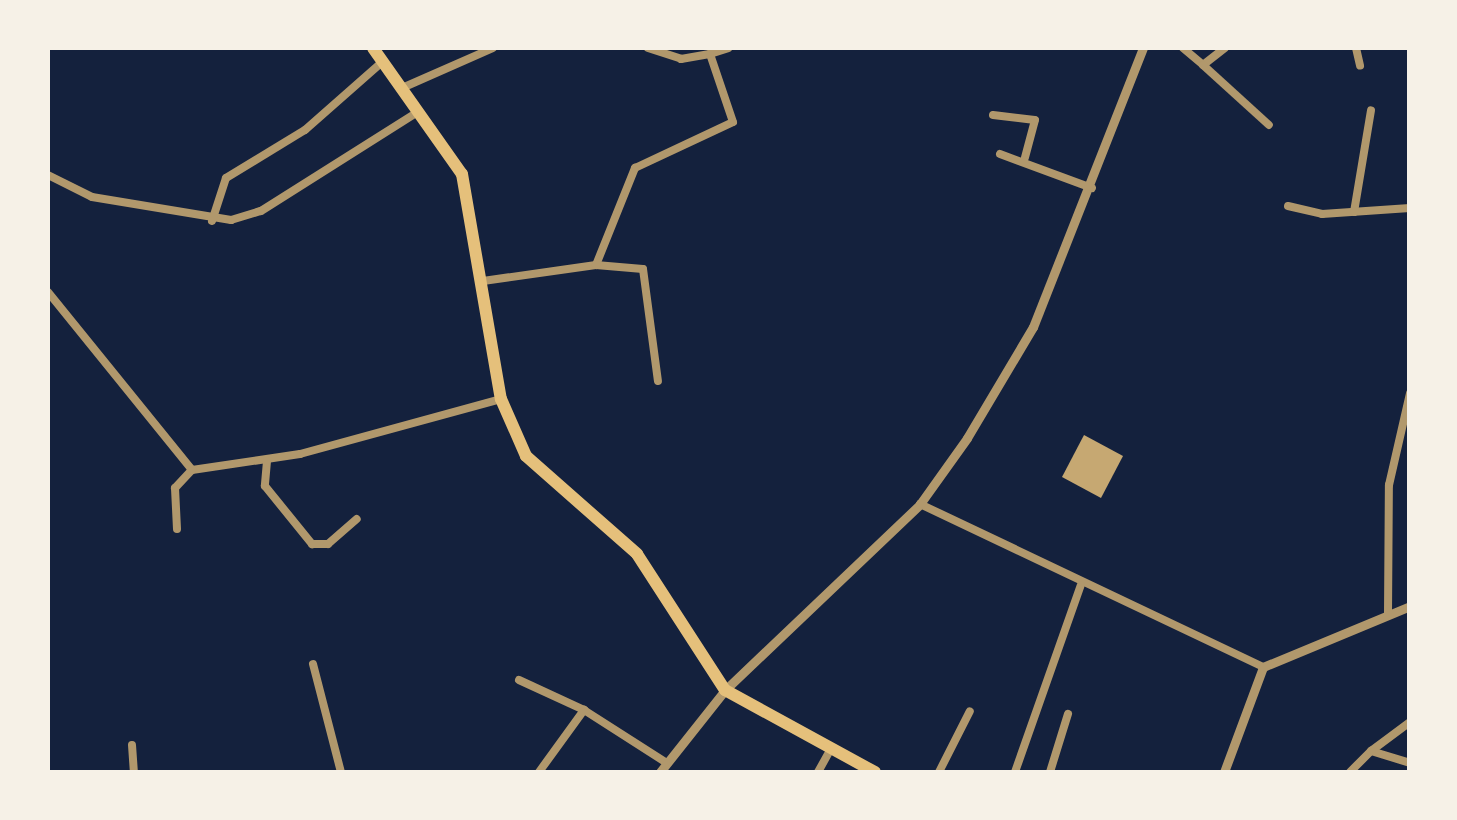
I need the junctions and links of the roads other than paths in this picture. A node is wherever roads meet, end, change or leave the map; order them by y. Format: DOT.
graph roads {
  1 [pos="373,48"];
  2 [pos="493,48"];
  3 [pos="648,48"];
  4 [pos="728,48"];
  5 [pos="1144,48"];
  6 [pos="1183,48"];
  7 [pos="1226,48"];
  8 [pos="1356,48"];
  9 [pos="710,54"];
  10 [pos="381,62"];
  11 [pos="1203,65"];
  12 [pos="1360,66"];
  13 [pos="402,88"];
  14 [pos="1372,110"];
  15 [pos="420,112"];
  16 [pos="993,114"];
  17 [pos="1269,125"];
  18 [pos="1000,154"];
  19 [pos="1025,158"];
  20 [pos="48,175"];
  21 [pos="1092,188"];
  22 [pos="1288,206"];
  23 [pos="1410,208"];
  24 [pos="1354,212"];
  25 [pos="212,221"];
  26 [pos="596,265"];
  27 [pos="483,281"];
  28 [pos="48,292"];
  29 [pos="658,381"];
  30 [pos="1410,392"];
  31 [pos="501,399"];
  32 [pos="267,461"];
  33 [pos="192,470"];
  34 [pos="920,504"];
  35 [pos="357,519"];
  36 [pos="176,528"];
  37 [pos="1081,585"];
  38 [pos="1410,606"];
  39 [pos="1388,613"];
  40 [pos="313,664"];
  41 [pos="1263,667"];
  42 [pos="519,680"];
  43 [pos="724,690"];
  44 [pos="584,710"];
  45 [pos="970,711"];
  46 [pos="1068,714"];
  47 [pos="1410,722"];
  48 [pos="132,745"];
  49 [pos="828,752"];
  50 [pos="1371,752"];
  51 [pos="1408,762"];
  52 [pos="664,768"];
  53 [pos="134,772"];
  54 [pos="341,772"];
  55 [pos="539,772"];
  56 [pos="818,772"];
  57 [pos="875,772"];
  58 [pos="939,772"];
  59 [pos="1015,772"];
  60 [pos="1050,772"];
  61 [pos="1224,772"];
  62 [pos="1350,772"];
  1 -- 10 [label="highway"];
  2 -- 13 [label="street"];
  3 -- 9 [label="street"];
  4 -- 9 [label="street"];
  5 -- 21 [label="street"];
  6 -- 11 [label="street"];
  7 -- 11 [label="street"];
  8 -- 12 [label="street"];
  9 -- 26 [label="street"];
  10 -- 13 [label="highway"];
  10 -- 25 [label="street"];
  11 -- 17 [label="street"];
  13 -- 15 [label="highway"];
  14 -- 24 [label="street"];
  15 -- 25 [label="street"];
  15 -- 27 [label="highway"];
  16 -- 19 [label="street"];
  18 -- 19 [label="street"];
  19 -- 21 [label="street"];
  20 -- 25 [label="street"];
  21 -- 34 [label="street"];
  22 -- 24 [label="street"];
  23 -- 24 [label="street"];
  26 -- 27 [label="street"];
  26 -- 29 [label="street"];
  27 -- 31 [label="highway"];
  28 -- 33 [label="street"];
  30 -- 39 [label="street"];
  31 -- 32 [label="street"];
  31 -- 43 [label="highway"];
  32 -- 33 [label="street"];
  32 -- 35 [label="street"];
  33 -- 36 [label="street"];
  34 -- 37 [label="street"];
  34 -- 43 [label="street"];
  37 -- 41 [label="street"];
  37 -- 59 [label="street"];
  38 -- 39 [label="street"];
  39 -- 41 [label="street"];
  40 -- 54 [label="street"];
  41 -- 61 [label="street"];
  42 -- 44 [label="street"];
  43 -- 49 [label="highway"];
  43 -- 52 [label="street"];
  44 -- 52 [label="street"];
  44 -- 55 [label="street"];
  45 -- 58 [label="street"];
  46 -- 60 [label="street"];
  47 -- 50 [label="street"];
  48 -- 53 [label="street"];
  49 -- 56 [label="street"];
  49 -- 57 [label="highway"];
  50 -- 51 [label="street"];
  50 -- 62 [label="street"];
}
